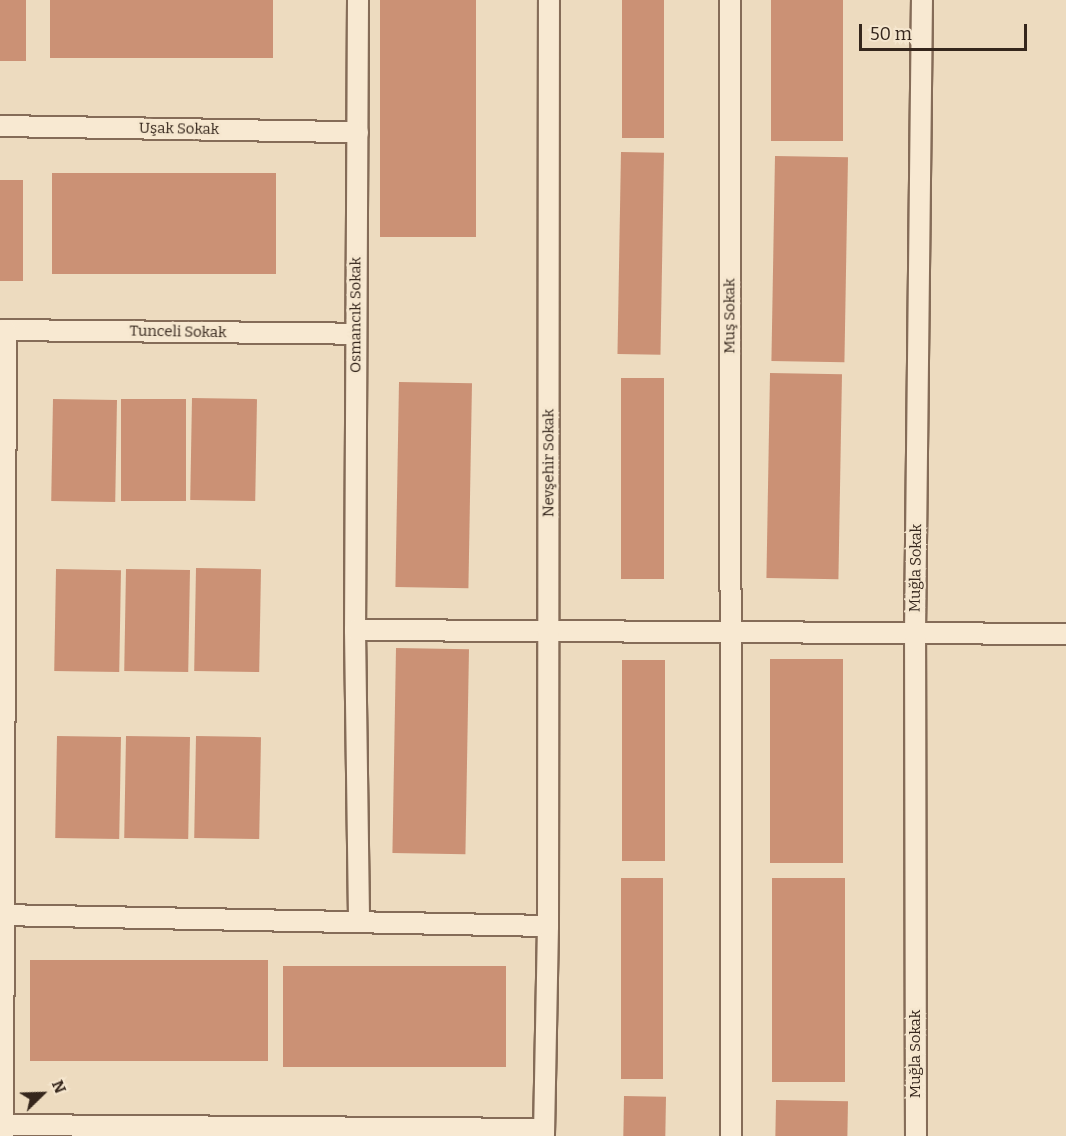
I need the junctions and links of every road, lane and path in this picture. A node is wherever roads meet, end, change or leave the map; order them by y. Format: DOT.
graph roads {
  1 [pos="358,0"];
  2 [pos="549,0"];
  3 [pos="730,0"];
  4 [pos="922,0"];
  5 [pos="0,126"];
  6 [pos="358,132"];
  7 [pos="3,330"];
  8 [pos="356,334"];
  9 [pos="2,630"];
  10 [pos="355,630"];
  11 [pos="549,632"];
  12 [pos="730,633"];
  13 [pos="915,634"];
  14 [pos="1066,634"];
  15 [pos="1,915"];
  16 [pos="359,920"];
  17 [pos="548,926"];
  18 [pos="3,1131"];
  19 [pos="544,1132"];
  20 [pos="731,1136"];
  21 [pos="916,1136"];
  1 -- 6 [label="street, Osmancık Sokak"];
  2 -- 11 [label="street, Nevşehir Sokak"];
  3 -- 12 [label="street, Muş Sokak"];
  4 -- 13 [label="street, Muğla Sokak"];
  5 -- 6 [label="street, Uşak Sokak"];
  6 -- 8 [label="street, Osmancık Sokak"];
  7 -- 8 [label="street, Tunceli Sokak"];
  7 -- 9 [label="street"];
  8 -- 10 [label="street, Osmancık Sokak"];
  9 -- 15 [label="street"];
  10 -- 11 [label="street"];
  10 -- 16 [label="street, Osmancık Sokak"];
  11 -- 12 [label="street"];
  11 -- 17 [label="street, Nevşehir Sokak"];
  12 -- 13 [label="street"];
  12 -- 20 [label="street, Muş Sokak"];
  13 -- 14 [label="street"];
  13 -- 21 [label="street, Muğla Sokak"];
  15 -- 16 [label="street"];
  15 -- 18 [label="street"];
  16 -- 17 [label="street"];
  17 -- 19 [label="street, Nevşehir Sokak"];
  18 -- 19 [label="street"];
}
